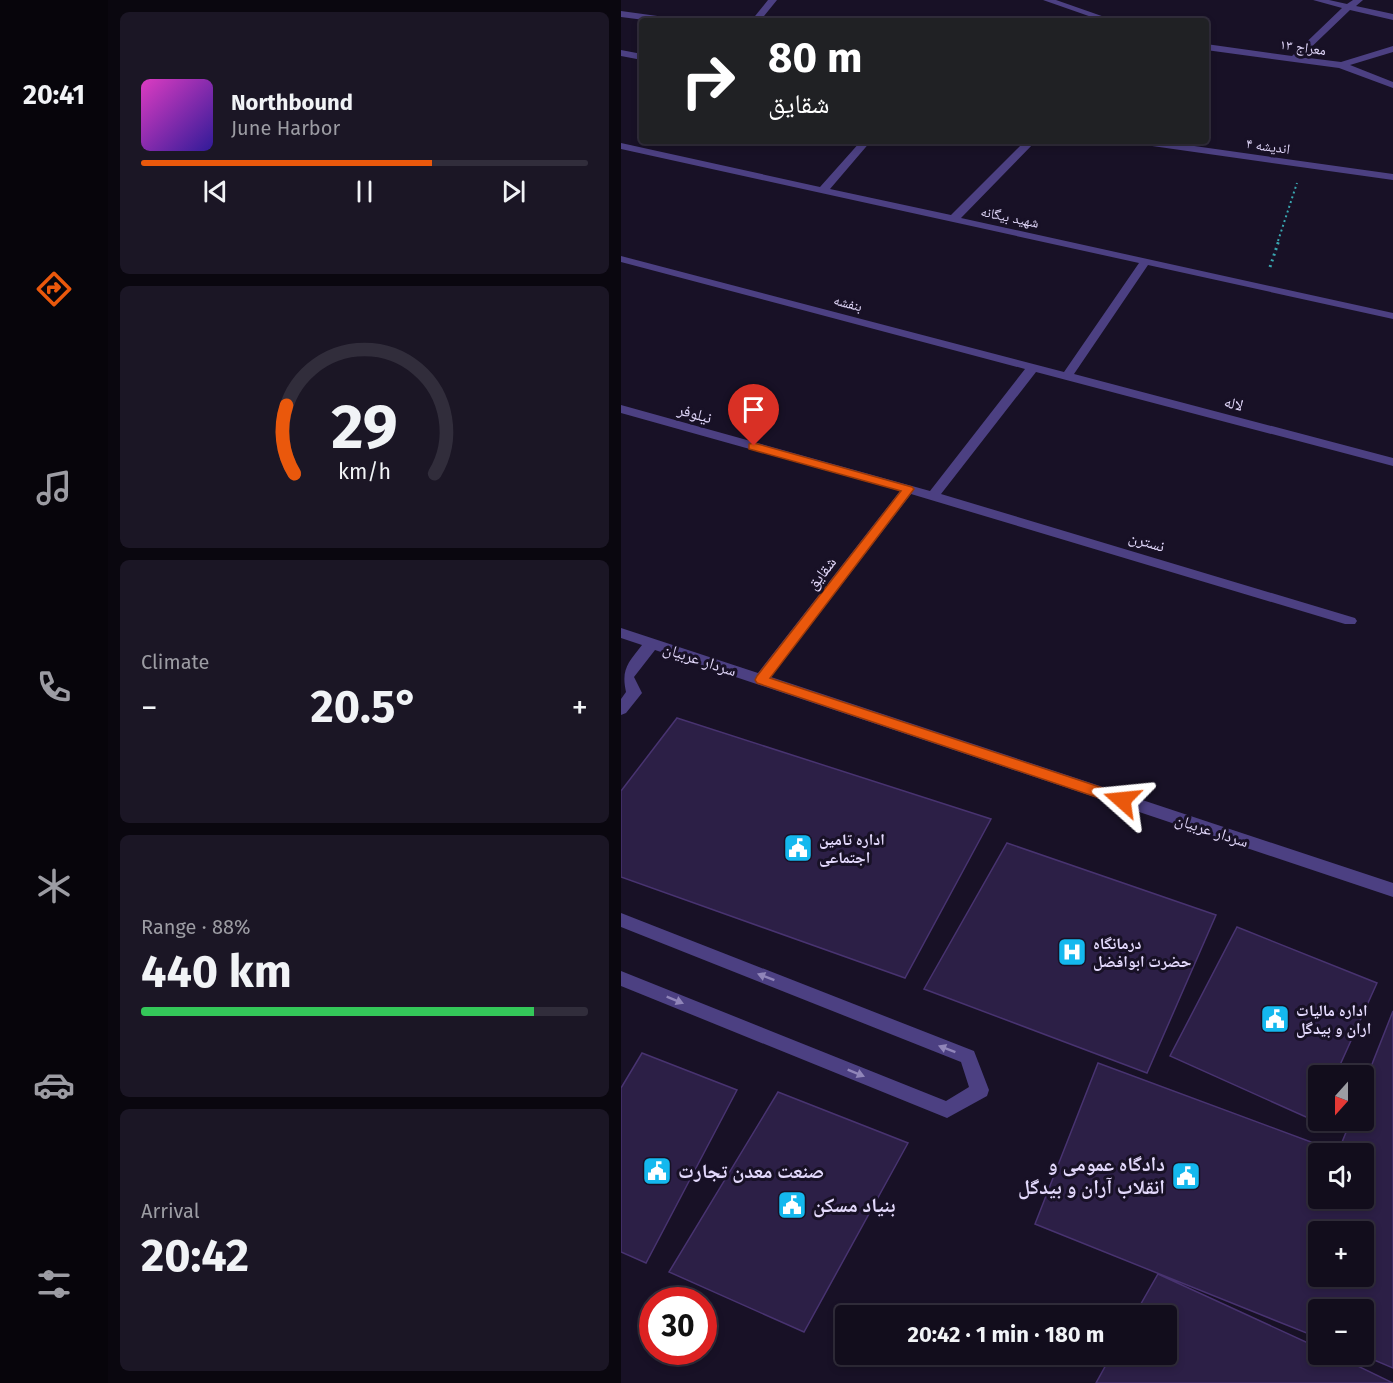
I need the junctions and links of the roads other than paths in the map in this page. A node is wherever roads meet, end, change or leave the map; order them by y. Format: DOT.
graph roads {
  1 [pos="773,0"];
  2 [pos="1047,0"];
  3 [pos="1317,0"];
  4 [pos="1359,0"];
  5 [pos="1348,7"];
  6 [pos="621,14"];
  7 [pos="1393,17"];
  8 [pos="650,18"];
  9 [pos="758,18"];
  10 [pos="1103,18"];
  11 [pos="1209,47"];
  12 [pos="1393,50"];
  13 [pos="621,53"];
  14 [pos="639,56"];
  15 [pos="1294,59"];
  16 [pos="1341,65"];
  17 [pos="1393,86"];
  18 [pos="863,144"];
  19 [pos="1028,144"];
  20 [pos="1159,144"];
  21 [pos="621,146"];
  22 [pos="1393,177"];
  23 [pos="822,191"];
  24 [pos="953,219"];
  25 [pos="621,259"];
  26 [pos="1145,262"];
  27 [pos="1393,316"];
  28 [pos="1033,367"];
  29 [pos="1067,375"];
  30 [pos="621,410"];
  31 [pos="1393,462"];
  32 [pos="908,489"];
  33 [pos="933,496"];
  34 [pos="1350,621"];
  35 [pos="621,633"];
  36 [pos="652,643"];
  37 [pos="624,677"];
  38 [pos="761,680"];
  39 [pos="621,709"];
  40 [pos="1393,890"];
  41 [pos="621,920"];
  42 [pos="621,978"];
  1 -- 9 [label="street"];
  2 -- 10 [label="street"];
  3 -- 5 [label="street"];
  4 -- 5 [label="street"];
  5 -- 7 [label="street"];
  5 -- 15 [label="street"];
  6 -- 8 [label="street"];
  11 -- 15 [label="street, معراج ۱۳"];
  12 -- 16 [label="street"];
  13 -- 14 [label="street"];
  15 -- 16 [label="street, معراج ۱۳"];
  16 -- 17 [label="street, معراج ۱۳"];
  18 -- 23 [label="street"];
  19 -- 24 [label="street"];
  20 -- 22 [label="street, اندیشه ۴"];
  21 -- 23 [label="street, شهید بیگانه"];
  23 -- 24 [label="street, شهید بیگانه"];
  24 -- 26 [label="street, شهید بیگانه"];
  25 -- 28 [label="street, بنفشه"];
  26 -- 27 [label="street, شهید بیگانه"];
  26 -- 29 [label="street"];
  28 -- 29 [label="street, بنفشه"];
  28 -- 33 [label="street"];
  29 -- 31 [label="street, لاله"];
  30 -- 32 [label="street, نیلوفر"];
  32 -- 33 [label="street, نیلوفر"];
  32 -- 38 [label="street, شقایق"];
  33 -- 34 [label="street, نسترن"];
  35 -- 36 [label="street, سردار عربیان"];
  36 -- 37 [label="street"];
  36 -- 38 [label="street, سردار عربیان"];
  37 -- 39 [label="street"];
  38 -- 40 [label="street, سردار عربیان"];
  42 -- 41 [label="street, one-way"];
}
